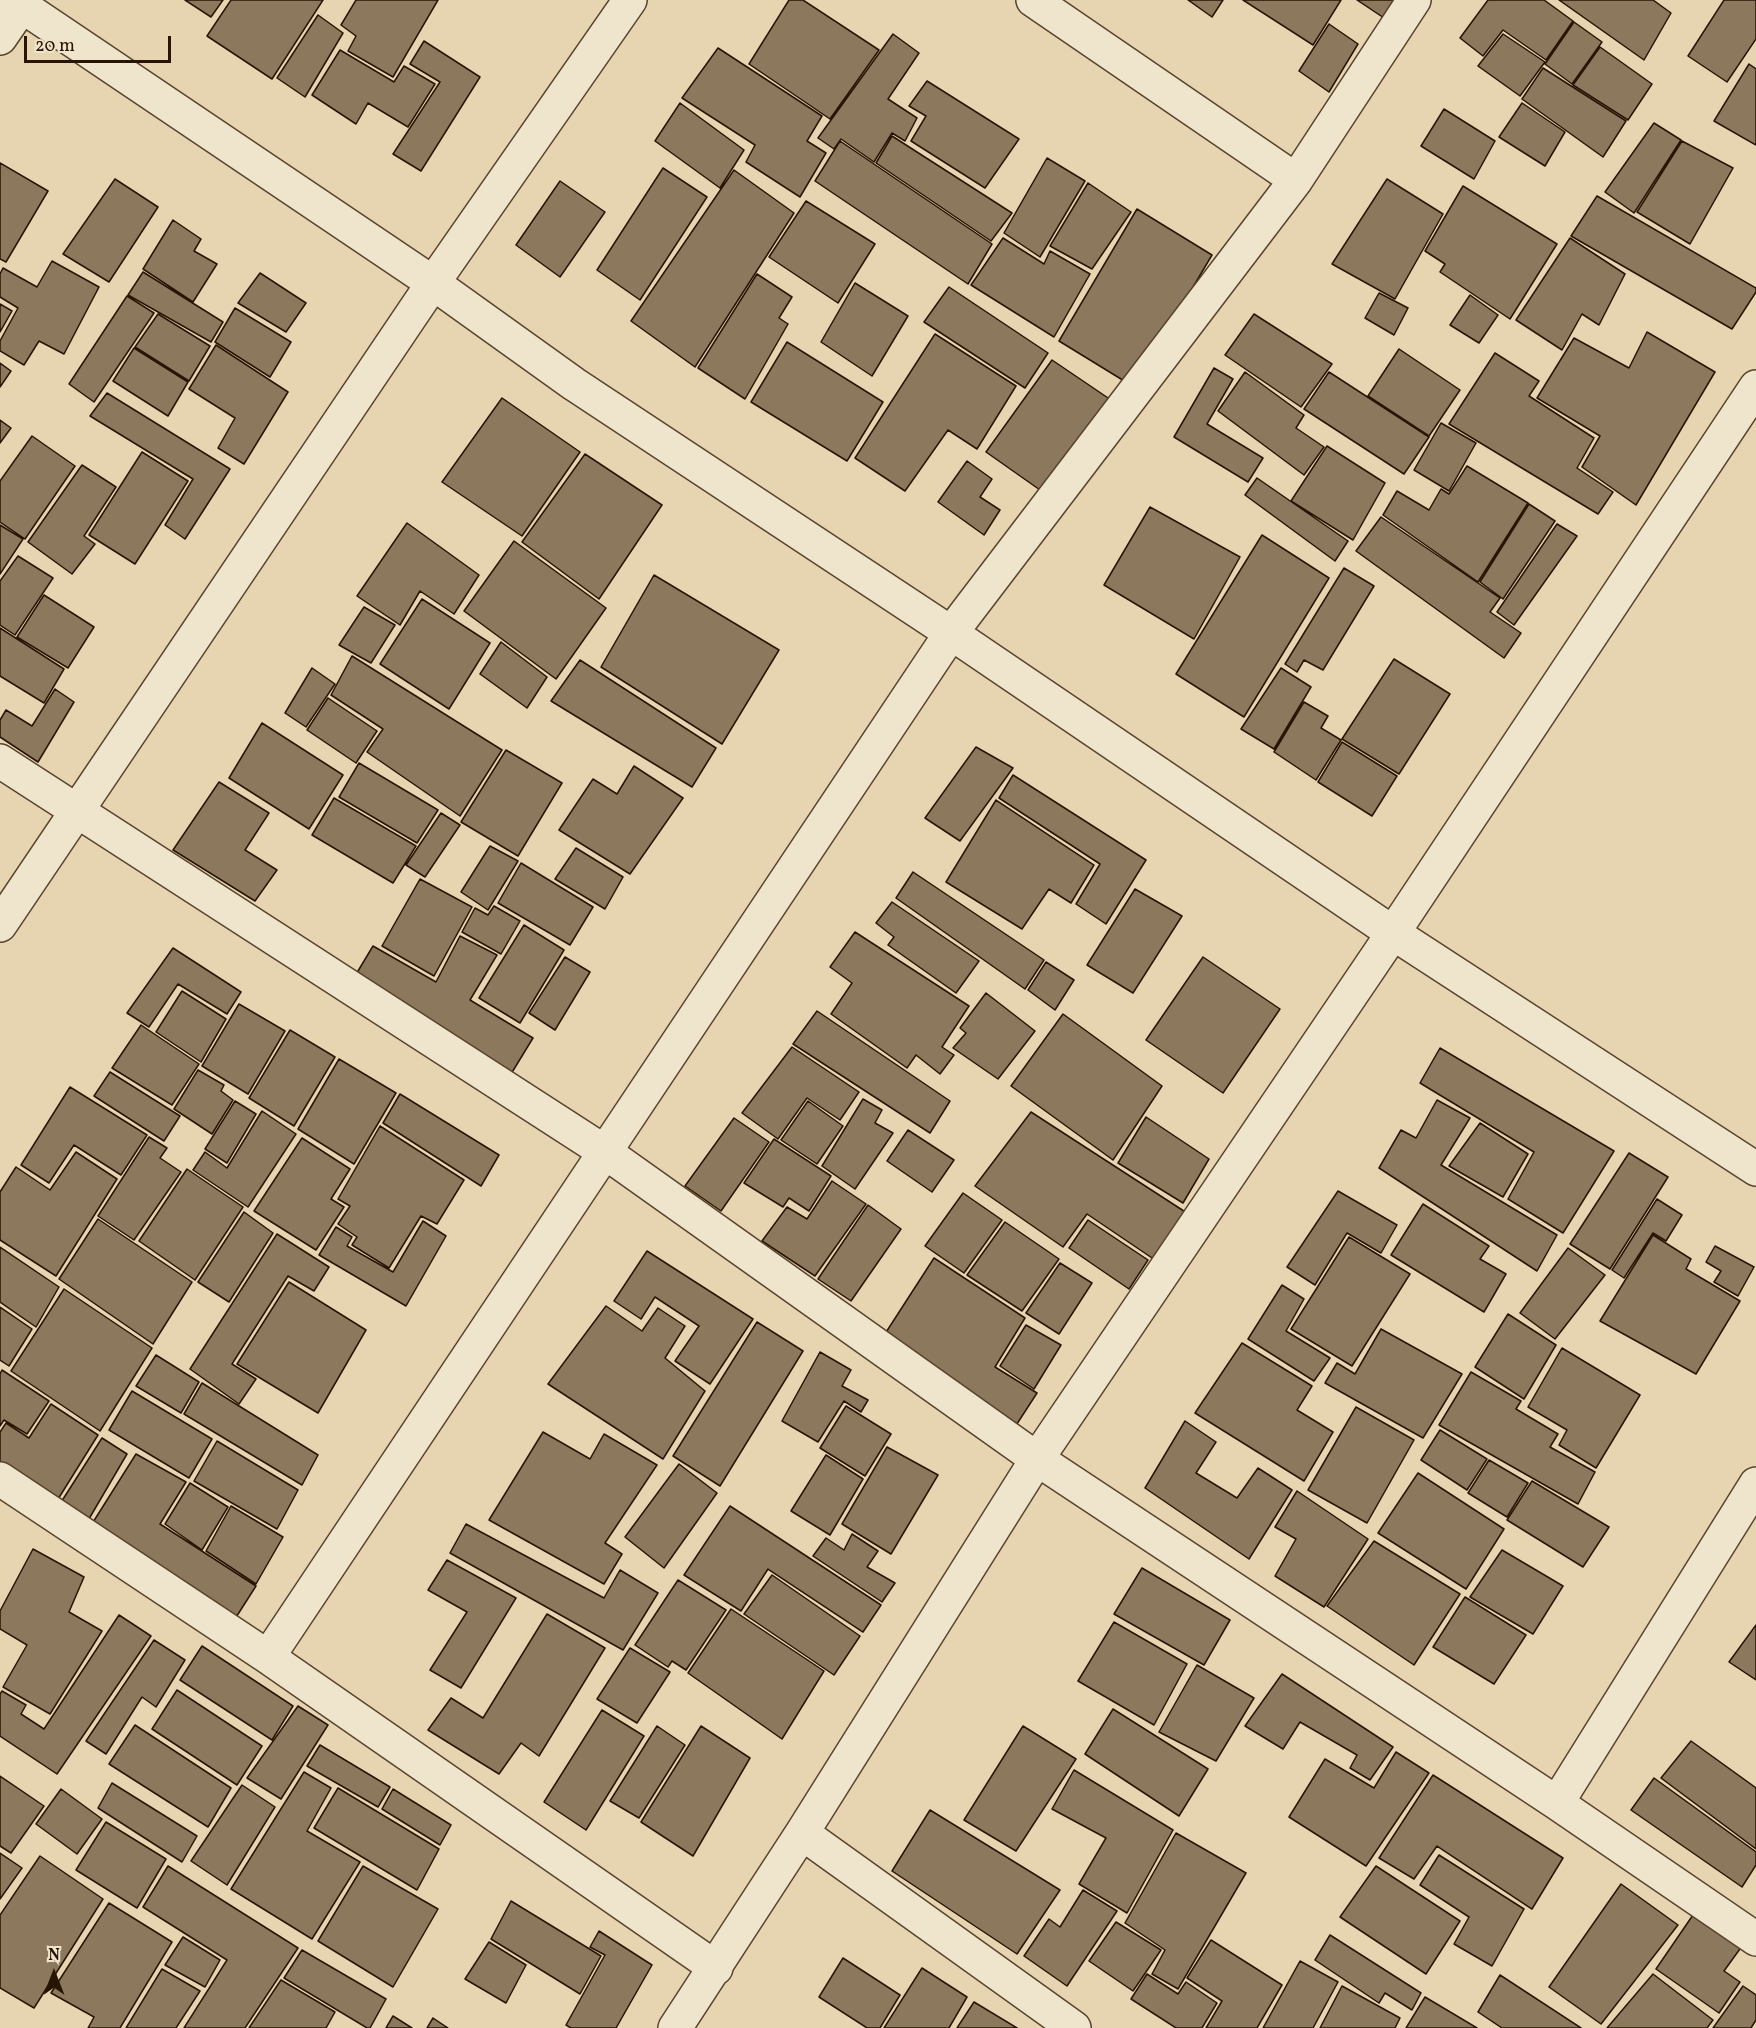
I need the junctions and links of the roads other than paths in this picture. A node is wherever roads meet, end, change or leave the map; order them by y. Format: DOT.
graph roads {
  1 [pos="630,0"];
  2 [pos="1033,0"];
  3 [pos="1414,0"];
  4 [pos="17,3"];
  5 [pos="0,38"];
  6 [pos="1296,180"];
  7 [pos="433,283"];
  8 [pos="1756,387"];
  9 [pos="951,633"];
  10 [pos="0,760"];
  11 [pos="79,810"];
  12 [pos="0,925"];
  13 [pos="1393,933"];
  14 [pos="605,1152"];
  15 [pos="1756,1169"];
  16 [pos="1037,1459"];
  17 [pos="0,1479"];
  18 [pos="1756,1484"];
  19 [pos="268,1657"];
  20 [pos="1557,1803"];
  21 [pos="802,1833"];
  22 [pos="1756,1939"];
  23 [pos="716,1968"];
  24 [pos="675,2028"];
  25 [pos="1074,2028"];
  1 -- 7 [label="street"];
  2 -- 6 [label="street"];
  3 -- 6 [label="street"];
  4 -- 5 [label="street"];
  4 -- 7 [label="street"];
  6 -- 9 [label="street"];
  7 -- 9 [label="street"];
  7 -- 11 [label="street"];
  8 -- 13 [label="street"];
  9 -- 13 [label="street"];
  9 -- 14 [label="street"];
  10 -- 11 [label="street"];
  11 -- 12 [label="street"];
  11 -- 14 [label="street"];
  13 -- 15 [label="street"];
  13 -- 16 [label="street"];
  14 -- 16 [label="street"];
  14 -- 19 [label="street"];
  16 -- 20 [label="street"];
  16 -- 21 [label="street"];
  17 -- 19 [label="street"];
  18 -- 20 [label="street"];
  19 -- 23 [label="street"];
  20 -- 22 [label="street"];
  21 -- 23 [label="street"];
  21 -- 25 [label="street"];
  23 -- 24 [label="street"];
}
